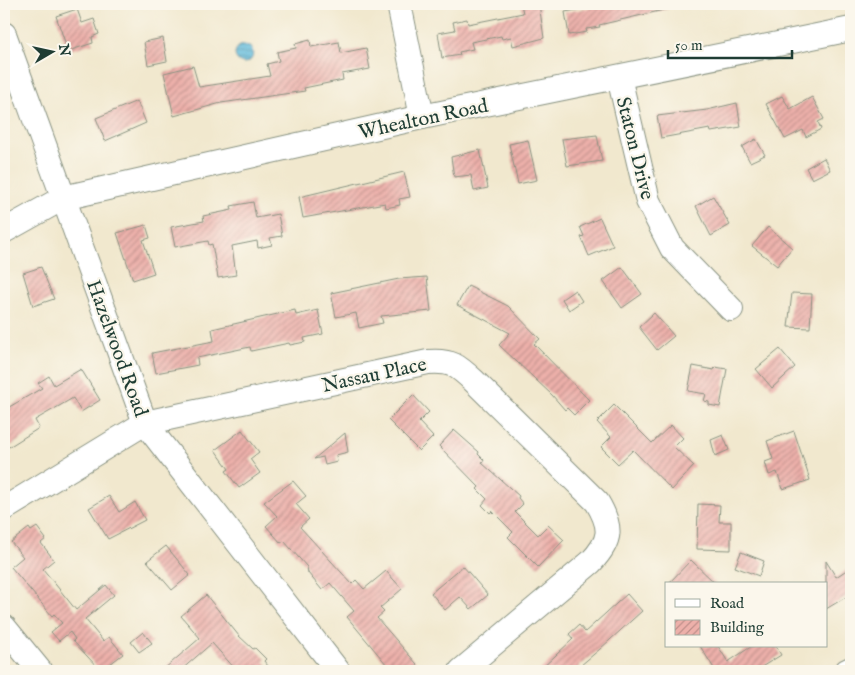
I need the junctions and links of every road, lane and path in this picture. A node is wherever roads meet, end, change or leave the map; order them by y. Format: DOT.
graph roads {
  1 [pos="400,4"];
  2 [pos="851,29"];
  3 [pos="4,34"];
  4 [pos="619,77"];
  5 [pos="422,117"];
  6 [pos="63,198"];
  7 [pos="4,231"];
  8 [pos="731,310"];
  9 [pos="145,424"];
  10 [pos="4,508"];
  11 [pos="4,627"];
  12 [pos="851,669"];
  13 [pos="40,671"];
  14 [pos="338,671"];
  15 [pos="461,671"];
  16 [pos="847,671"];
  1 -- 5 [label="street"];
  2 -- 4 [label="street, Whealton Road"];
  3 -- 6 [label="street, Hazelwood Road"];
  4 -- 5 [label="street, Whealton Road"];
  4 -- 8 [label="street, Staton Drive"];
  5 -- 6 [label="street, Whealton Road"];
  6 -- 7 [label="street, Whealton Road"];
  6 -- 9 [label="street, Hazelwood Road"];
  9 -- 10 [label="street, Nassau Place"];
  9 -- 14 [label="street, Hazelwood Road"];
  9 -- 15 [label="street, Nassau Place"];
  11 -- 13 [label="street"];
  12 -- 16 [label="street"];
}
